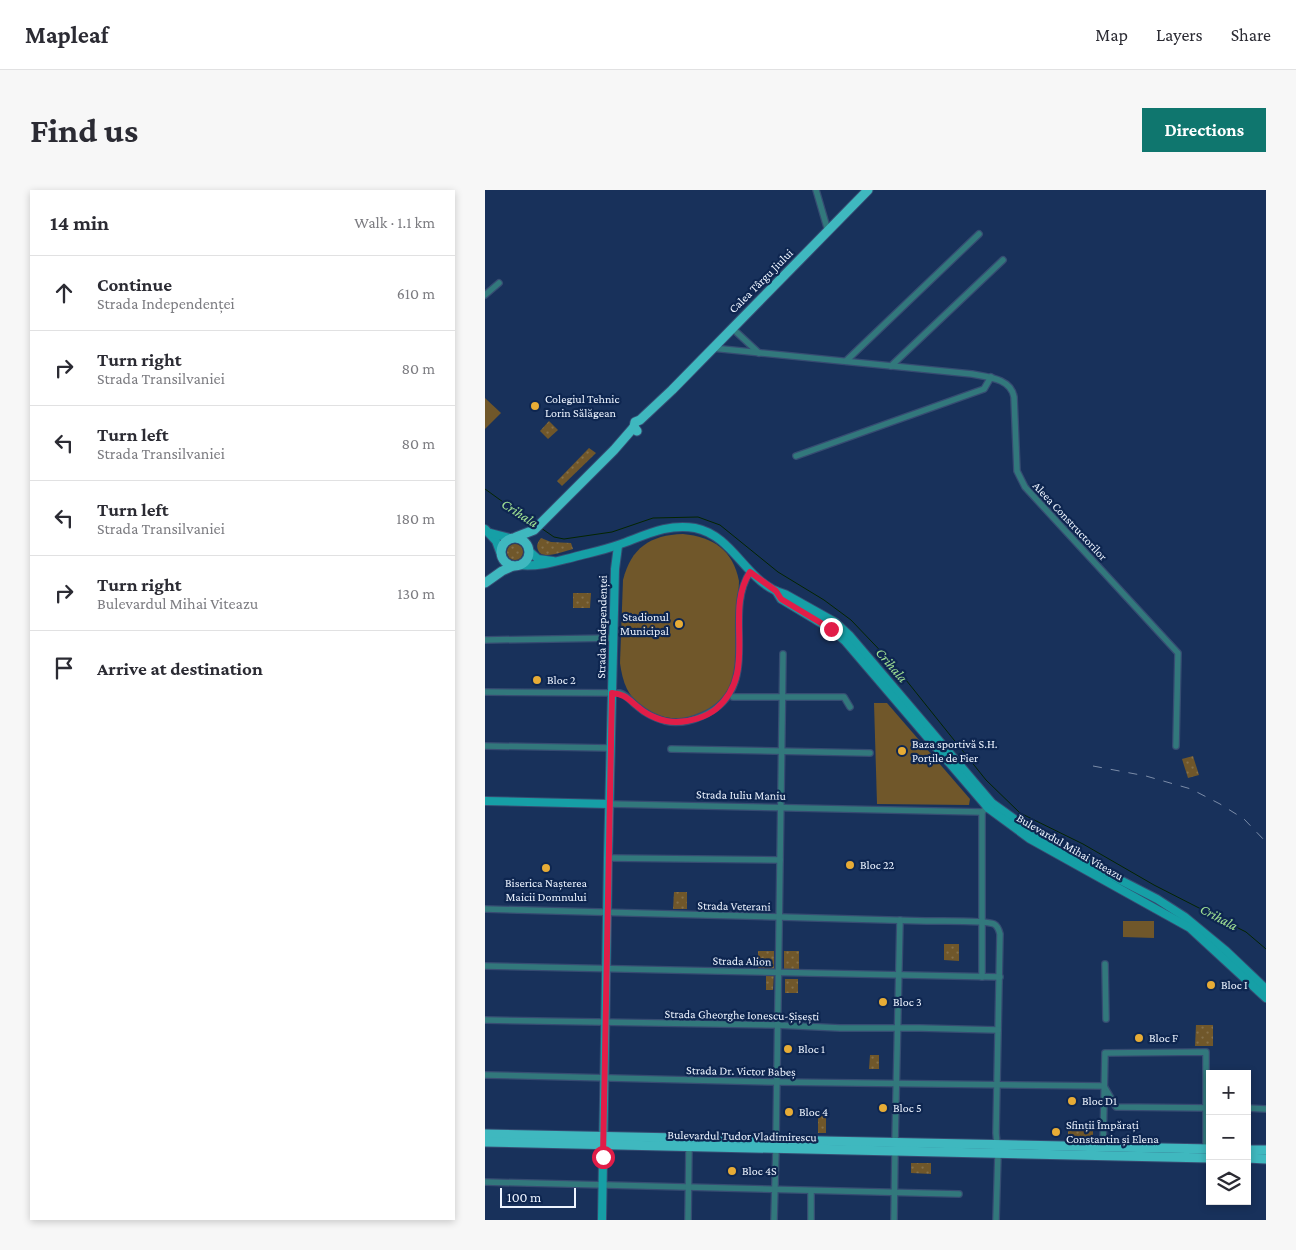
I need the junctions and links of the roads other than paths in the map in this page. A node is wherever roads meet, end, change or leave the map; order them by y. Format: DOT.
graph roads {
  1 [pos="816,190"];
  2 [pos="868,190"];
  3 [pos="828,231"];
  4 [pos="979,234"];
  5 [pos="1003,260"];
  6 [pos="499,283"];
  7 [pos="485,296"];
  8 [pos="732,328"];
  9 [pos="712,348"];
  10 [pos="759,353"];
  11 [pos="846,361"];
  12 [pos="891,366"];
  13 [pos="991,378"];
  14 [pos="795,456"];
  15 [pos="533,530"];
  16 [pos="488,531"];
  17 [pos="513,538"];
  18 [pos="618,546"];
  19 [pos="529,550"];
  20 [pos="501,554"];
  21 [pos="555,562"];
  22 [pos="516,566"];
  23 [pos="750,572"];
  24 [pos="487,581"];
  25 [pos="613,638"];
  26 [pos="485,640"];
  27 [pos="783,654"];
  28 [pos="485,692"];
  29 [pos="612,693"];
  30 [pos="733,697"];
  31 [pos="783,697"];
  32 [pos="850,706"];
  33 [pos="485,746"];
  34 [pos="1177,746"];
  35 [pos="611,748"];
  36 [pos="671,749"];
  37 [pos="782,752"];
  38 [pos="870,753"];
  39 [pos="485,802"];
  40 [pos="609,804"];
  41 [pos="781,807"];
  42 [pos="987,808"];
  43 [pos="608,858"];
  44 [pos="780,860"];
  45 [pos="485,909"];
  46 [pos="607,914"];
  47 [pos="779,917"];
  48 [pos="900,920"];
  49 [pos="982,922"];
  50 [pos="1105,964"];
  51 [pos="485,966"];
  52 [pos="607,968"];
  53 [pos="778,972"];
  54 [pos="1244,972"];
  55 [pos="899,975"];
  56 [pos="981,976"];
  57 [pos="999,977"];
  58 [pos="1266,989"];
  59 [pos="1266,998"];
  60 [pos="1106,1019"];
  61 [pos="485,1020"];
  62 [pos="606,1022"];
  63 [pos="777,1025"];
  64 [pos="897,1028"];
  65 [pos="998,1030"];
  66 [pos="1207,1070"];
  67 [pos="485,1075"];
  68 [pos="605,1078"];
  69 [pos="776,1082"];
  70 [pos="897,1084"];
  71 [pos="997,1084"];
  72 [pos="1104,1086"];
  73 [pos="1206,1108"];
  74 [pos="1251,1108"];
  75 [pos="1266,1109"];
  76 [pos="485,1134"];
  77 [pos="604,1141"];
  78 [pos="485,1142"];
  79 [pos="776,1145"];
  80 [pos="689,1147"];
  81 [pos="895,1147"];
  82 [pos="1103,1147"];
  83 [pos="997,1150"];
  84 [pos="1251,1150"];
  85 [pos="1266,1150"];
  86 [pos="1206,1152"];
  87 [pos="1206,1152"];
  88 [pos="1251,1158"];
  89 [pos="1266,1159"];
  90 [pos="485,1182"];
  91 [pos="602,1186"];
  92 [pos="688,1188"];
  93 [pos="775,1190"];
  94 [pos="811,1191"];
  95 [pos="894,1192"];
  96 [pos="959,1194"];
  97 [pos="602,1220"];
  98 [pos="688,1220"];
  99 [pos="774,1220"];
  100 [pos="811,1220"];
  101 [pos="894,1220"];
  102 [pos="996,1220"];
  1 -- 3 [label="street"];
  2 -- 3 [label="main road, Calea Târgu Jiului"];
  3 -- 8 [label="main road, Calea Târgu Jiului"];
  4 -- 11 [label="street"];
  5 -- 12 [label="street"];
  6 -- 7 [label="street"];
  8 -- 9 [label="main road, Calea Târgu Jiului"];
  8 -- 10 [label="street"];
  9 -- 10 [label="street, Aleea Constructorilor"];
  9 -- 15 [label="main road, Calea Târgu Jiului"];
  10 -- 11 [label="street, Aleea Constructorilor"];
  11 -- 12 [label="street, Aleea Constructorilor"];
  12 -- 13 [label="street, Aleea Constructorilor"];
  13 -- 14 [label="street"];
  13 -- 34 [label="street, Aleea Constructorilor"];
  15 -- 17 [label="main road"];
  15 -- 19 [label="main road"];
  16 -- 17 [label="main road"];
  16 -- 20 [label="main road"];
  17 -- 19 [label="main road"];
  17 -- 20 [label="main road"];
  18 -- 21 [label="main road, Bulevardul Mihai Viteazu"];
  18 -- 23 [label="main road, Bulevardul Mihai Viteazu"];
  18 -- 25 [label="main road, Strada Independenței"];
  19 -- 21 [label="main road"];
  19 -- 22 [label="main road"];
  20 -- 22 [label="main road"];
  20 -- 24 [label="main road"];
  21 -- 22 [label="main road, Bulevardul Mihai Viteazu"];
  22 -- 24 [label="main road"];
  23 -- 29 [label="street"];
  23 -- 42 [label="main road, Bulevardul Mihai Viteazu"];
  25 -- 26 [label="street"];
  25 -- 29 [label="main road, Strada Independenței"];
  27 -- 31 [label="street"];
  28 -- 29 [label="street"];
  29 -- 35 [label="main road, Strada Independenței"];
  30 -- 31 [label="street"];
  31 -- 32 [label="street"];
  31 -- 37 [label="street"];
  33 -- 35 [label="street"];
  35 -- 40 [label="main road, Strada Independenței"];
  36 -- 37 [label="street"];
  37 -- 38 [label="street"];
  37 -- 41 [label="street"];
  39 -- 40 [label="main road, Strada Iuliu Maniu"];
  40 -- 41 [label="street, Strada Iuliu Maniu"];
  40 -- 43 [label="main road, Strada Independenței"];
  41 -- 42 [label="street, Strada Iuliu Maniu"];
  41 -- 44 [label="street"];
  42 -- 49 [label="street"];
  42 -- 54 [label="main road, Bulevardul Mihai Viteazu"];
  43 -- 44 [label="street"];
  43 -- 46 [label="main road, Strada Independenței"];
  44 -- 47 [label="street"];
  45 -- 46 [label="street, Strada Veterani"];
  46 -- 47 [label="street, Strada Veterani"];
  46 -- 52 [label="main road, Strada Independenței"];
  47 -- 48 [label="street, Strada Veterani"];
  47 -- 53 [label="street"];
  48 -- 49 [label="street, Strada Veterani"];
  48 -- 55 [label="street"];
  49 -- 56 [label="street"];
  49 -- 57 [label="street"];
  50 -- 60 [label="street"];
  51 -- 52 [label="street, Strada Alion"];
  52 -- 53 [label="street, Strada Alion"];
  52 -- 62 [label="main road, Strada Independenței"];
  53 -- 55 [label="street, Strada Alion"];
  53 -- 63 [label="street"];
  54 -- 58 [label="main road, Bulevardul Mihai Viteazu"];
  54 -- 59 [label="main road, Bulevardul Mihai Viteazu"];
  55 -- 56 [label="street, Strada Alion"];
  55 -- 64 [label="street"];
  56 -- 57 [label="street, Strada Alion"];
  57 -- 65 [label="street"];
  61 -- 62 [label="street, Strada Gheorghe Ionescu-Șișești"];
  62 -- 63 [label="street, Strada Gheorghe Ionescu-Șișești"];
  62 -- 68 [label="main road, Strada Independenței"];
  63 -- 64 [label="street, Strada Gheorghe Ionescu-Șișești"];
  63 -- 69 [label="street"];
  64 -- 65 [label="street, Strada Gheorghe Ionescu-Șișești"];
  64 -- 70 [label="street"];
  65 -- 71 [label="street"];
  66 -- 72 [label="street"];
  67 -- 68 [label="street, Strada Dr. Victor Babeș"];
  68 -- 69 [label="street, Strada Dr. Victor Babeș"];
  68 -- 77 [label="main road, Strada Independenței"];
  69 -- 70 [label="street, Strada Dr. Victor Babeș"];
  69 -- 79 [label="street"];
  70 -- 71 [label="street, Strada Dr. Victor Babeș"];
  70 -- 81 [label="street"];
  71 -- 72 [label="street, Strada Dr. Victor Babeș"];
  71 -- 83 [label="street"];
  72 -- 73 [label="street"];
  72 -- 82 [label="street"];
  74 -- 75 [label="street"];
  76 -- 77 [label="main road, Bulevardul Tudor Vladimirescu"];
  77 -- 78 [label="main road, Bulevardul Tudor Vladimirescu"];
  77 -- 79 [label="main road, Bulevardul Tudor Vladimirescu"];
  77 -- 80 [label="main road, Bulevardul Tudor Vladimirescu"];
  77 -- 91 [label="main road, Strada Independenței"];
  79 -- 80 [label="main road, Bulevardul Tudor Vladimirescu"];
  79 -- 81 [label="main road, Bulevardul Tudor Vladimirescu"];
  79 -- 93 [label="street"];
  80 -- 92 [label="street"];
  81 -- 83 [label="main road, Bulevardul Tudor Vladimirescu"];
  81 -- 95 [label="street"];
  82 -- 83 [label="main road"];
  82 -- 87 [label="main road"];
  83 -- 86 [label="main road"];
  83 -- 102 [label="street"];
  84 -- 85 [label="main road"];
  88 -- 89 [label="main road"];
  90 -- 91 [label="street"];
  91 -- 92 [label="street"];
  91 -- 97 [label="main road, Strada Independenței"];
  92 -- 93 [label="street"];
  92 -- 98 [label="street"];
  93 -- 94 [label="street"];
  93 -- 99 [label="street"];
  94 -- 95 [label="street"];
  94 -- 100 [label="street"];
  95 -- 96 [label="street"];
  95 -- 101 [label="street"];
}
